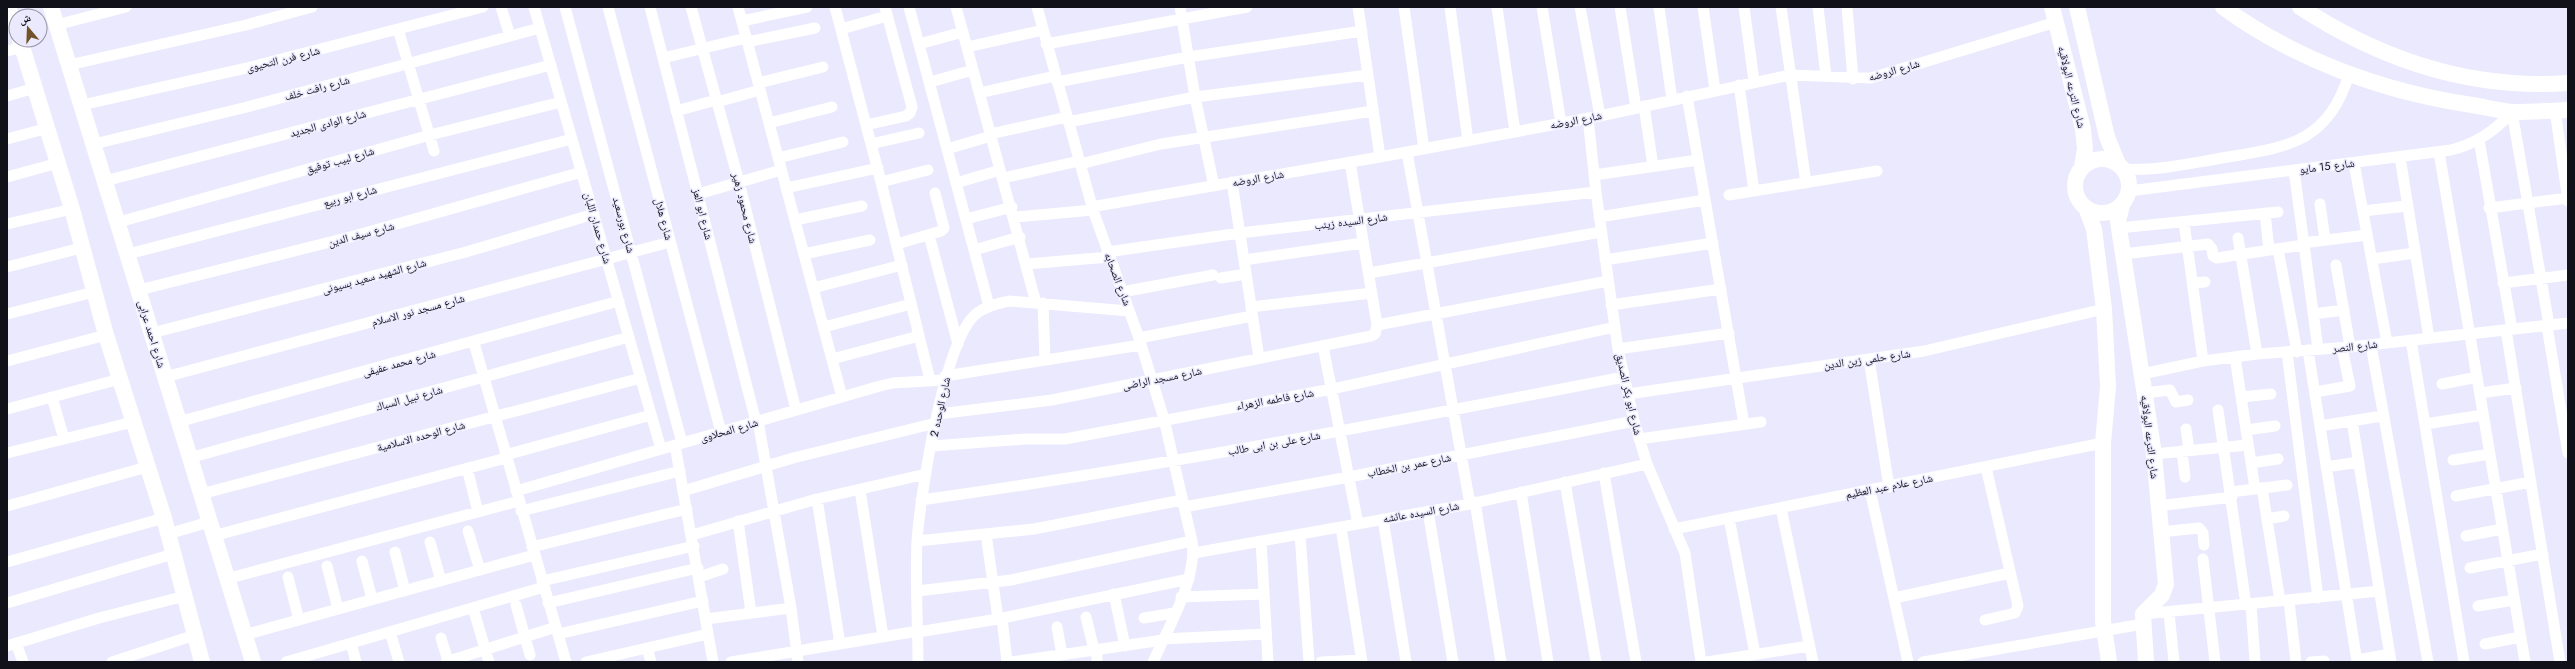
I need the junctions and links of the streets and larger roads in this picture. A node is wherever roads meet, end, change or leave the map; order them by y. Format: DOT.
graph roads {
  1 [pos="51,7"];
  2 [pos="126,7"];
  3 [pos="312,7"];
  4 [pos="483,7"];
  5 [pos="502,7"];
  6 [pos="534,7"];
  7 [pos="565,7"];
  8 [pos="608,7"];
  9 [pos="650,7"];
  10 [pos="691,7"];
  11 [pos="738,7"];
  12 [pos="807,7"];
  13 [pos="835,7"];
  14 [pos="909,7"];
  15 [pos="957,7"];
  16 [pos="1037,7"];
  17 [pos="1247,7"];
  18 [pos="1358,7"];
  19 [pos="1404,7"];
  20 [pos="1450,7"];
  21 [pos="1497,7"];
  22 [pos="1542,7"];
  23 [pos="1580,7"];
  24 [pos="1620,7"];
  25 [pos="1659,7"];
  26 [pos="1703,7"];
  27 [pos="1744,7"];
  28 [pos="1781,7"];
  29 [pos="1818,7"];
  30 [pos="1847,7"];
  31 [pos="2077,7"];
  32 [pos="2223,7"];
  33 [pos="2300,7"];
  34 [pos="886,12"];
  35 [pos="1181,12"];
  36 [pos="2054,14"];
  37 [pos="742,21"];
  38 [pos="56,25"];
  39 [pos="540,28"];
  40 [pos="815,28"];
  41 [pos="398,29"];
  42 [pos="841,29"];
  43 [pos="1043,30"];
  44 [pos="1362,30"];
  45 [pos="963,32"];
  46 [pos="510,36"];
  47 [pos="747,40"];
  48 [pos="919,44"];
  49 [pos="1046,44"];
  50 [pos="967,47"];
  51 [pos="22,48"];
  52 [pos="702,48"];
  53 [pos="1188,57"];
  54 [pos="663,58"];
  55 [pos="409,63"];
  56 [pos="69,65"];
  57 [pos="551,65"];
  58 [pos="822,67"];
  59 [pos="973,70"];
  60 [pos="2349,74"];
  61 [pos="1368,75"];
  62 [pos="1790,75"];
  63 [pos="1826,76"];
  64 [pos="1056,79"];
  65 [pos="1853,79"];
  66 [pos="1754,81"];
  67 [pos="930,82"];
  68 [pos="2568,83"];
  69 [pos="1739,85"];
  70 [pos="759,87"];
  71 [pos="36,88"];
  72 [pos="1715,90"];
  73 [pos="979,93"];
  74 [pos="7,96"];
  75 [pos="1687,96"];
  76 [pos="1195,97"];
  77 [pos="420,99"];
  78 [pos="1672,100"];
  79 [pos="716,101"];
  80 [pos="561,102"];
  81 [pos="82,105"];
  82 [pos="832,107"];
  83 [pos="1640,107"];
  84 [pos="2561,110"];
  85 [pos="676,111"];
  86 [pos="1373,111"];
  87 [pos="2512,112"];
  88 [pos="1600,116"];
  89 [pos="1588,118"];
  90 [pos="1067,119"];
  91 [pos="769,123"];
  92 [pos="1561,123"];
  93 [pos="866,125"];
  94 [pos="48,128"];
  95 [pos="1515,132"];
  96 [pos="919,133"];
  97 [pos="430,135"];
  98 [pos="991,135"];
  99 [pos="1204,137"];
  100 [pos="7,139"];
  101 [pos="572,139"];
  102 [pos="2479,140"];
  103 [pos="1468,141"];
  104 [pos="843,142"];
  105 [pos="94,144"];
  106 [pos="871,144"];
  107 [pos="947,149"];
  108 [pos="1424,149"];
  109 [pos="434,150"];
  110 [pos="1407,152"];
  111 [pos="2439,152"];
  112 [pos="1380,157"];
  113 [pos="2400,157"];
  114 [pos="778,158"];
  115 [pos="1698,160"];
  116 [pos="1350,162"];
  117 [pos="58,163"];
  118 [pos="1079,163"];
  119 [pos="2354,163"];
  120 [pos="1653,166"];
  121 [pos="2082,167"];
  122 [pos="2121,167"];
  123 [pos="878,168"];
  124 [pos="781,170"];
  125 [pos="928,170"];
  126 [pos="2294,170"];
  127 [pos="1877,171"];
  128 [pos="582,172"];
  129 [pos="1001,174"];
  130 [pos="1594,175"];
  131 [pos="7,177"];
  132 [pos="105,181"];
  133 [pos="739,182"];
  134 [pos="881,182"];
  135 [pos="956,182"];
  136 [pos="1232,182"];
  137 [pos="1806,182"];
  138 [pos="1214,186"];
  139 [pos="786,188"];
  140 [pos="1754,191"];
  141 [pos="1596,192"];
  142 [pos="935,193"];
  143 [pos="698,194"];
  144 [pos="1729,195"];
  145 [pos="2125,198"];
  146 [pos="2568,199"];
  147 [pos="1705,200"];
  148 [pos="2527,203"];
  149 [pos="2320,204"];
  150 [pos="862,206"];
  151 [pos="2408,206"];
  152 [pos="1092,208"];
  153 [pos="2086,208"];
  154 [pos="2489,208"];
  155 [pos="72,209"];
  156 [pos="2363,211"];
  157 [pos="1013,212"];
  158 [pos="2278,212"];
  159 [pos="1417,213"];
  160 [pos="594,214"];
  161 [pos="2265,214"];
  162 [pos="1599,217"];
  163 [pos="966,219"];
  164 [pos="795,220"];
  165 [pos="1360,220"];
  166 [pos="118,222"];
  167 [pos="2184,222"];
  168 [pos="7,224"];
  169 [pos="2119,228"];
  170 [pos="1601,232"];
  171 [pos="1240,233"];
  172 [pos="929,235"];
  173 [pos="2368,235"];
  174 [pos="1020,237"];
  175 [pos="2238,238"];
  176 [pos="870,240"];
  177 [pos="2325,240"];
  178 [pos="670,242"];
  179 [pos="1364,243"];
  180 [pos="1713,243"];
  181 [pos="897,244"];
  182 [pos="2303,244"];
  183 [pos="2187,246"];
  184 [pos="81,248"];
  185 [pos="974,250"];
  186 [pos="2274,250"];
  187 [pos="631,253"];
  188 [pos="2415,253"];
  189 [pos="128,254"];
  190 [pos="804,254"];
  191 [pos="1108,254"];
  192 [pos="2123,254"];
  193 [pos="2241,254"];
  194 [pos="607,259"];
  195 [pos="2372,259"];
  196 [pos="1244,260"];
  197 [pos="1605,260"];
  198 [pos="1426,263"];
  199 [pos="1027,264"];
  200 [pos="902,265"];
  201 [pos="2336,265"];
  202 [pos="7,267"];
  203 [pos="1368,273"];
  204 [pos="1246,274"];
  205 [pos="2568,275"];
  206 [pos="2541,278"];
  207 [pos="1608,281"];
  208 [pos="2205,282"];
  209 [pos="2192,283"];
  210 [pos="2504,283"];
  211 [pos="813,288"];
  212 [pos="1721,289"];
  213 [pos="139,290"];
  214 [pos="94,292"];
  215 [pos="1122,292"];
  216 [pos="1372,292"];
  217 [pos="619,301"];
  218 [pos="1040,303"];
  219 [pos="911,304"];
  220 [pos="1611,305"];
  221 [pos="989,306"];
  222 [pos="2104,309"];
  223 [pos="2344,310"];
  224 [pos="1129,311"];
  225 [pos="1252,312"];
  226 [pos="7,314"];
  227 [pos="1435,314"];
  228 [pos="2313,314"];
  229 [pos="2568,323"];
  230 [pos="1377,325"];
  231 [pos="2548,325"];
  232 [pos="824,327"];
  233 [pos="1615,327"];
  234 [pos="2509,330"];
  235 [pos="1729,333"];
  236 [pos="152,334"];
  237 [pos="2470,334"];
  238 [pos="106,335"];
  239 [pos="919,336"];
  240 [pos="629,337"];
  241 [pos="2429,338"];
  242 [pos="2411,340"];
  243 [pos="1140,342"];
  244 [pos="474,343"];
  245 [pos="2387,343"];
  246 [pos="958,344"];
  247 [pos="2371,345"];
  248 [pos="1323,346"];
  249 [pos="2346,347"];
  250 [pos="1618,349"];
  251 [pos="2313,350"];
  252 [pos="2292,352"];
  253 [pos="2258,354"];
  254 [pos="2235,357"];
  255 [pos="1259,358"];
  256 [pos="832,359"];
  257 [pos="1869,359"];
  258 [pos="1045,360"];
  259 [pos="7,361"];
  260 [pos="2203,361"];
  261 [pos="1444,365"];
  262 [pos="2142,374"];
  263 [pos="165,377"];
  264 [pos="1624,377"];
  265 [pos="2477,377"];
  266 [pos="484,378"];
  267 [pos="641,378"];
  268 [pos="944,378"];
  269 [pos="1736,378"];
  270 [pos="120,379"];
  271 [pos="1152,379"];
  272 [pos="930,380"];
  273 [pos="2442,384"];
  274 [pos="2516,388"];
  275 [pos="1332,389"];
  276 [pos="2315,392"];
  277 [pos="2145,393"];
  278 [pos="2480,393"];
  279 [pos="1628,394"];
  280 [pos="2271,394"];
  281 [pos="52,397"];
  282 [pos="842,397"];
  283 [pos="2241,397"];
  284 [pos="2188,400"];
  285 [pos="7,409"];
  286 [pos="796,410"];
  287 [pos="1451,410"];
  288 [pos="2218,410"];
  289 [pos="2483,414"];
  290 [pos="651,415"];
  291 [pos="494,416"];
  292 [pos="2382,416"];
  293 [pos="937,419"];
  294 [pos="1164,419"];
  295 [pos="1634,421"];
  296 [pos="2352,421"];
  297 [pos="133,422"];
  298 [pos="178,422"];
  299 [pos="757,422"];
  300 [pos="1761,422"];
  301 [pos="1744,424"];
  302 [pos="2425,424"];
  303 [pos="2275,426"];
  304 [pos="2320,426"];
  305 [pos="2186,429"];
  306 [pos="2246,430"];
  307 [pos="721,432"];
  308 [pos="1341,432"];
  309 [pos="64,439"];
  310 [pos="1639,439"];
  311 [pos="2104,443"];
  312 [pos="679,444"];
  313 [pos="2248,445"];
  314 [pos="932,446"];
  315 [pos="2224,448"];
  316 [pos="661,449"];
  317 [pos="2185,451"];
  318 [pos="7,453"];
  319 [pos="2568,453"];
  320 [pos="2154,454"];
  321 [pos="2490,454"];
  322 [pos="1459,456"];
  323 [pos="506,457"];
  324 [pos="189,458"];
  325 [pos="2278,459"];
  326 [pos="1174,460"];
  327 [pos="2453,460"];
  328 [pos="2359,462"];
  329 [pos="2251,463"];
  330 [pos="1647,464"];
  331 [pos="767,466"];
  332 [pos="147,467"];
  333 [pos="1986,467"];
  334 [pos="2326,467"];
  335 [pos="467,468"];
  336 [pos="680,471"];
  337 [pos="926,474"];
  338 [pos="1604,474"];
  339 [pos="1349,477"];
  340 [pos="2185,477"];
  341 [pos="1565,482"];
  342 [pos="2531,482"];
  343 [pos="2287,484"];
  344 [pos="1889,487"];
  345 [pos="2259,489"];
  346 [pos="2496,489"];
  347 [pos="860,490"];
  348 [pos="1870,490"];
  349 [pos="683,492"];
  350 [pos="1521,492"];
  351 [pos="201,494"];
  352 [pos="2232,495"];
  353 [pos="2456,496"];
  354 [pos="817,499"];
  355 [pos="922,500"];
  356 [pos="519,501"];
  357 [pos="1183,503"];
  358 [pos="1472,503"];
  359 [pos="7,506"];
  360 [pos="2158,506"];
  361 [pos="1781,508"];
  362 [pos="687,509"];
  363 [pos="775,510"];
  364 [pos="1428,511"];
  365 [pos="478,512"];
  366 [pos="2284,516"];
  367 [pos="1729,518"];
  368 [pos="1383,519"];
  369 [pos="2267,519"];
  370 [pos="738,521"];
  371 [pos="1358,524"];
  372 [pos="166,526"];
  373 [pos="1341,527"];
  374 [pos="211,529"];
  375 [pos="1674,529"];
  376 [pos="2502,529"];
  377 [pos="468,530"];
  378 [pos="2160,532"];
  379 [pos="986,534"];
  380 [pos="1300,534"];
  381 [pos="2466,536"];
  382 [pos="693,540"];
  383 [pos="917,541"];
  384 [pos="1192,541"];
  385 [pos="1261,541"];
  386 [pos="430,542"];
  387 [pos="2204,545"];
  388 [pos="533,551"];
  389 [pos="395,552"];
  390 [pos="1194,553"];
  391 [pos="173,554"];
  392 [pos="2543,554"];
  393 [pos="2203,559"];
  394 [pos="362,561"];
  395 [pos="2508,561"];
  396 [pos="7,562"];
  397 [pos="327,566"];
  398 [pos="2470,568"];
  399 [pos="723,569"];
  400 [pos="480,570"];
  401 [pos="698,573"];
  402 [pos="2010,573"];
  403 [pos="288,577"];
  404 [pos="1189,578"];
  405 [pos="226,579"];
  406 [pos="441,581"];
  407 [pos="993,582"];
  408 [pos="543,584"];
  409 [pos="405,591"];
  410 [pos="917,591"];
  411 [pos="2380,591"];
  412 [pos="1114,594"];
  413 [pos="1264,594"];
  414 [pos="2348,595"];
  415 [pos="185,596"];
  416 [pos="1182,597"];
  417 [pos="1894,598"];
  418 [pos="2318,598"];
  419 [pos="372,600"];
  420 [pos="2514,600"];
  421 [pos="703,601"];
  422 [pos="2284,601"];
  423 [pos="7,603"];
  424 [pos="548,603"];
  425 [pos="516,605"];
  426 [pos="2248,605"];
  427 [pos="2478,606"];
  428 [pos="473,608"];
  429 [pos="791,608"];
  430 [pos="2210,608"];
  431 [pos="338,609"];
  432 [pos="751,613"];
  433 [pos="1174,613"];
  434 [pos="2169,613"];
  435 [pos="1086,617"];
  436 [pos="1000,618"];
  437 [pos="1144,618"];
  438 [pos="706,619"];
  439 [pos="2143,619"];
  440 [pos="299,620"];
  441 [pos="1985,620"];
  442 [pos="1057,627"];
  443 [pos="2105,630"];
  444 [pos="556,631"];
  445 [pos="918,631"];
  446 [pos="390,632"];
  447 [pos="708,634"];
  448 [pos="1266,634"];
  449 [pos="195,635"];
  450 [pos="244,635"];
  451 [pos="883,636"];
  452 [pos="525,637"];
  453 [pos="2520,637"];
  454 [pos="441,638"];
  455 [pos="1163,640"];
  456 [pos="351,643"];
  457 [pos="12,644"];
  458 [pos="840,644"];
  459 [pos="2485,644"];
  460 [pos="1125,646"];
  461 [pos="1809,646"];
  462 [pos="647,648"];
  463 [pos="485,650"];
  464 [pos="1095,650"];
  465 [pos="1755,654"];
  466 [pos="530,655"];
  467 [pos="1062,655"];
  468 [pos="797,656"];
  469 [pos="317,658"];
  470 [pos="2391,658"];
  471 [pos="1361,661"];
  472 [pos="2324,661"];
  473 [pos="2357,661"];
  474 [pos="23,662"];
  475 [pos="112,662"];
  476 [pos="202,662"];
  477 [pos="253,662"];
  478 [pos="286,662"];
  479 [pos="356,662"];
  480 [pos="399,662"];
  481 [pos="447,662"];
  482 [pos="489,662"];
  483 [pos="566,662"];
  484 [pos="586,662"];
  485 [pos="651,662"];
  486 [pos="713,662"];
  487 [pos="731,662"];
  488 [pos="918,662"];
  489 [pos="1007,662"];
  490 [pos="1012,662"];
  491 [pos="1097,662"];
  492 [pos="1153,662"];
  493 [pos="1268,662"];
  494 [pos="1309,662"];
  495 [pos="1321,662"];
  496 [pos="1406,662"];
  497 [pos="1453,662"];
  498 [pos="1500,662"];
  499 [pos="1548,662"];
  500 [pos="1596,662"];
  501 [pos="1636,662"];
  502 [pos="1701,662"];
  503 [pos="1707,662"];
  504 [pos="1813,662"];
  505 [pos="1908,662"];
  506 [pos="1923,662"];
  507 [pos="2109,662"];
  508 [pos="2146,662"];
  509 [pos="2174,662"];
  510 [pos="2215,662"];
  511 [pos="2256,662"];
  512 [pos="2296,662"];
  513 [pos="2311,662"];
  514 [pos="2428,662"];
  515 [pos="2464,662"];
  516 [pos="2525,662"];
  517 [pos="2560,662"];
  1 -- 38 [label="street, شارع احمد عرابى"];
  2 -- 38 [label="street"];
  3 -- 56 [label="street"];
  4 -- 41 [label="street, شارع فرن التحيوى"];
  5 -- 46 [label="street"];
  6 -- 39 [label="street, شارع حمدان اللبان"];
  7 -- 187 [label="street, شارع بورسعيد"];
  8 -- 178 [label="street, شارع هلال"];
  9 -- 54 [label="street, شارع ابو العز"];
  10 -- 52 [label="street, شارع محمود زهير"];
  11 -- 37 [label="street"];
  12 -- 37 [label="street"];
  13 -- 42 [label="street"];
  14 -- 48 [label="street"];
  15 -- 45 [label="street"];
  16 -- 43 [label="street, شارع الصحابه"];
  17 -- 35 [label="street"];
  18 -- 44 [label="street"];
  19 -- 108 [label="street"];
  20 -- 103 [label="street"];
  21 -- 95 [label="street"];
  22 -- 92 [label="street"];
  23 -- 88 [label="street"];
  24 -- 83 [label="street"];
  25 -- 78 [label="street"];
  26 -- 72 [label="street"];
  27 -- 66 [label="street"];
  28 -- 62 [label="street"];
  29 -- 63 [label="street"];
  30 -- 65 [label="street"];
  31 -- 122 [label="street, شارع الترعه البولاقيه"];
  32 -- 60 [label="street"];
  33 -- 68 [label="street"];
  34 -- 42 [label="street"];
  34 -- 93 [label="street"];
  35 -- 49 [label="street"];
  35 -- 53 [label="street"];
  36 -- 65 [label="street, شارع الروضه"];
  36 -- 121 [label="street, شارع الترعه البولاقيه"];
  37 -- 47 [label="street"];
  38 -- 56 [label="street, شارع احمد عرابى"];
  39 -- 46 [label="street, شارع رافت خلف"];
  39 -- 57 [label="street, شارع حمدان اللبان"];
  40 -- 47 [label="street"];
  41 -- 55 [label="street"];
  41 -- 81 [label="street, شارع فرن التحيوى"];
  42 -- 93 [label="street"];
  43 -- 49 [label="street, شارع الصحابه"];
  43 -- 50 [label="street"];
  44 -- 53 [label="street"];
  44 -- 61 [label="street"];
  45 -- 48 [label="street"];
  45 -- 50 [label="street"];
  46 -- 55 [label="street, شارع رافت خلف"];
  47 -- 52 [label="street"];
  47 -- 70 [label="street"];
  48 -- 67 [label="street"];
  49 -- 64 [label="street, شارع الصحابه"];
  50 -- 59 [label="street"];
  51 -- 71 [label="street"];
  52 -- 54 [label="street"];
  52 -- 79 [label="street, شارع محمود زهير"];
  53 -- 64 [label="street"];
  53 -- 76 [label="street"];
  54 -- 85 [label="street, شارع ابو العز"];
  55 -- 77 [label="street"];
  55 -- 105 [label="street, شارع رافت خلف"];
  56 -- 81 [label="street, شارع احمد عرابى"];
  57 -- 77 [label="street, شارع الوادى الجديد"];
  57 -- 80 [label="street, شارع حمدان اللبان"];
  58 -- 70 [label="street"];
  59 -- 67 [label="street"];
  59 -- 73 [label="street"];
  60 -- 87 [label="street"];
  60 -- 122 [label="street"];
  61 -- 76 [label="street"];
  61 -- 86 [label="street"];
  62 -- 63 [label="street, شارع الروضه"];
  62 -- 66 [label="street, شارع الروضه"];
  62 -- 137 [label="street"];
  63 -- 65 [label="street, شارع الروضه"];
  64 -- 73 [label="street"];
  64 -- 90 [label="street, شارع الصحابه"];
  66 -- 69 [label="street, شارع الروضه"];
  67 -- 107 [label="street"];
  69 -- 72 [label="street, شارع الروضه"];
  69 -- 140 [label="street"];
  70 -- 79 [label="street"];
  70 -- 91 [label="street"];
  71 -- 74 [label="street"];
  71 -- 94 [label="street"];
  72 -- 75 [label="street, شارع الروضه"];
  73 -- 98 [label="street"];
  75 -- 78 [label="street, شارع الروضه"];
  75 -- 115 [label="street"];
  76 -- 90 [label="street"];
  76 -- 99 [label="street"];
  77 -- 97 [label="street"];
  77 -- 132 [label="street, شارع الوادى الجديد"];
  78 -- 83 [label="street, شارع الروضه"];
  79 -- 85 [label="street"];
  79 -- 133 [label="street, شارع محمود زهير"];
  80 -- 97 [label="street, شارع لبيب توفيق"];
  80 -- 101 [label="street, شارع حمدان اللبان"];
  81 -- 105 [label="street, شارع احمد عرابى"];
  82 -- 91 [label="street"];
  83 -- 88 [label="street, شارع الروضه"];
  83 -- 120 [label="street"];
  84 -- 87 [label="street"];
  84 -- 146 [label="street"];
  85 -- 143 [label="street, شارع ابو العز"];
  86 -- 99 [label="street"];
  86 -- 112 [label="street"];
  87 -- 102 [label="street, شارع 15 مايو"];
  87 -- 148 [label="street"];
  88 -- 89 [label="street, شارع الروضه"];
  89 -- 92 [label="street, شارع الروضه"];
  89 -- 130 [label="street, شارع ابو بكر الصديق"];
  90 -- 98 [label="street"];
  90 -- 118 [label="street, شارع الصحابه"];
  91 -- 114 [label="street"];
  92 -- 95 [label="street, شارع الروضه"];
  93 -- 106 [label="street"];
  94 -- 100 [label="street"];
  94 -- 117 [label="street"];
  95 -- 103 [label="street, شارع الروضه"];
  96 -- 106 [label="street"];
  97 -- 109 [label="street"];
  97 -- 166 [label="street, شارع لبيب توفيق"];
  98 -- 107 [label="street"];
  98 -- 129 [label="street"];
  99 -- 118 [label="street"];
  99 -- 138 [label="street"];
  101 -- 128 [label="street, شارع حمدان اللبان"];
  101 -- 189 [label="street, شارع ابو ربيع"];
  102 -- 111 [label="street, شارع 15 مايو"];
  102 -- 154 [label="street"];
  103 -- 108 [label="street, شارع الروضه"];
  104 -- 114 [label="street"];
  105 -- 132 [label="street, شارع احمد عرابى"];
  106 -- 123 [label="street"];
  107 -- 135 [label="street"];
  108 -- 110 [label="street, شارع الروضه"];
  110 -- 112 [label="street, شارع الروضه"];
  110 -- 159 [label="street"];
  111 -- 113 [label="street, شارع 15 مايو"];
  111 -- 237 [label="street"];
  112 -- 116 [label="street, شارع الروضه"];
  113 -- 119 [label="street, شارع 15 مايو"];
  113 -- 151 [label="street"];
  114 -- 124 [label="street"];
  115 -- 120 [label="street"];
  115 -- 147 [label="street"];
  116 -- 136 [label="street, شارع الروضه"];
  116 -- 165 [label="street"];
  117 -- 131 [label="street"];
  117 -- 155 [label="street"];
  118 -- 129 [label="street"];
  118 -- 152 [label="street, شارع الصحابه"];
  119 -- 126 [label="street, شارع 15 مايو"];
  119 -- 156 [label="street"];
  120 -- 130 [label="street"];
  121 -- 122 [label="street"];
  121 -- 153 [label="street"];
  122 -- 145 [label="street"];
  123 -- 134 [label="street"];
  123 -- 139 [label="street"];
  124 -- 133 [label="street"];
  124 -- 139 [label="street"];
  125 -- 134 [label="street"];
  126 -- 145 [label="street, شارع 15 مايو"];
  126 -- 182 [label="street"];
  127 -- 137 [label="street"];
  128 -- 160 [label="street, شارع حمدان اللبان"];
  128 -- 213 [label="street, شارع سيف الدين"];
  129 -- 135 [label="street"];
  129 -- 157 [label="street"];
  130 -- 141 [label="street, شارع ابو بكر الصديق"];
  132 -- 166 [label="street, شارع احمد عرابى"];
  133 -- 143 [label="street"];
  133 -- 286 [label="street, شارع محمود زهير"];
  134 -- 181 [label="street"];
  135 -- 163 [label="street"];
  136 -- 138 [label="street, شارع الروضه"];
  136 -- 171 [label="street"];
  137 -- 140 [label="street"];
  138 -- 152 [label="street, شارع الروضه"];
  139 -- 164 [label="street"];
  140 -- 144 [label="street"];
  141 -- 159 [label="street, شارع السيده زينب"];
  141 -- 162 [label="street, شارع ابو بكر الصديق"];
  142 -- 172 [label="street"];
  143 -- 299 [label="street, شارع ابو العز"];
  145 -- 153 [label="street"];
  145 -- 169 [label="street, شارع الترعه البولاقيه"];
  146 -- 148 [label="street"];
  147 -- 162 [label="street"];
  147 -- 180 [label="street"];
  148 -- 154 [label="street"];
  148 -- 206 [label="street"];
  149 -- 177 [label="street"];
  150 -- 164 [label="street"];
  151 -- 156 [label="street"];
  151 -- 188 [label="street"];
  152 -- 157 [label="street, شارع الروضه"];
  152 -- 191 [label="street, شارع الصحابه"];
  153 -- 222 [label="street"];
  154 -- 210 [label="street"];
  155 -- 168 [label="street"];
  155 -- 184 [label="street"];
  156 -- 173 [label="street"];
  157 -- 163 [label="street, شارع الروضه"];
  157 -- 174 [label="street"];
  158 -- 161 [label="street"];
  159 -- 165 [label="street, شارع السيده زينب"];
  159 -- 198 [label="street"];
  160 -- 194 [label="street, شارع حمدان اللبان"];
  160 -- 236 [label="street, شارع الشهيد سعيد بسيونى"];
  161 -- 167 [label="street"];
  161 -- 186 [label="street"];
  162 -- 170 [label="street, شارع ابو بكر الصديق"];
  163 -- 185 [label="street"];
  164 -- 190 [label="street"];
  165 -- 171 [label="street, شارع السيده زينب"];
  165 -- 179 [label="street"];
  166 -- 189 [label="street, شارع احمد عرابى"];
  167 -- 169 [label="street"];
  167 -- 183 [label="street"];
  169 -- 192 [label="street, شارع الترعه البولاقيه"];
  170 -- 197 [label="street, شارع ابو بكر الصديق"];
  170 -- 198 [label="street"];
  171 -- 191 [label="street, شارع السيده زينب"];
  171 -- 196 [label="street"];
  172 -- 181 [label="street"];
  172 -- 246 [label="street"];
  173 -- 177 [label="street"];
  173 -- 195 [label="street"];
  174 -- 185 [label="street"];
  174 -- 199 [label="street"];
  175 -- 193 [label="street"];
  176 -- 190 [label="street"];
  177 -- 182 [label="street"];
  178 -- 187 [label="street, شارع مسجد نور الاسلام"];
  178 -- 307 [label="street, شارع هلال"];
  179 -- 196 [label="street"];
  179 -- 203 [label="street"];
  180 -- 197 [label="street"];
  180 -- 212 [label="street"];
  181 -- 200 [label="street"];
  182 -- 186 [label="street"];
  182 -- 228 [label="street"];
  183 -- 192 [label="street"];
  183 -- 193 [label="street"];
  183 -- 209 [label="street"];
  184 -- 202 [label="street"];
  184 -- 214 [label="street"];
  185 -- 221 [label="street"];
  186 -- 193 [label="street"];
  186 -- 252 [label="street"];
  187 -- 194 [label="street, شارع مسجد نور الاسلام"];
  187 -- 312 [label="street, شارع بورسعيد"];
  188 -- 195 [label="street"];
  188 -- 241 [label="street"];
  189 -- 213 [label="street, شارع احمد عرابى"];
  190 -- 211 [label="street"];
  191 -- 199 [label="street, شارع السيده زينب"];
  191 -- 215 [label="street, شارع الصحابه"];
  192 -- 262 [label="street, شارع الترعه البولاقيه"];
  193 -- 253 [label="street"];
  194 -- 217 [label="street, شارع حمدان اللبان"];
  194 -- 263 [label="street, شارع مسجد نور الاسلام"];
  195 -- 245 [label="street"];
  196 -- 204 [label="street"];
  197 -- 207 [label="street, شارع ابو بكر الصديق"];
  198 -- 203 [label="street"];
  198 -- 227 [label="street"];
  199 -- 218 [label="street"];
  200 -- 211 [label="street"];
  200 -- 219 [label="street"];
  201 -- 223 [label="street"];
  203 -- 216 [label="street"];
  204 -- 215 [label="street"];
  204 -- 225 [label="street"];
  205 -- 206 [label="street"];
  206 -- 210 [label="street"];
  206 -- 231 [label="street"];
  207 -- 220 [label="street, شارع ابو بكر الصديق"];
  207 -- 227 [label="street"];
  208 -- 209 [label="street"];
  209 -- 260 [label="street"];
  210 -- 234 [label="street"];
  211 -- 232 [label="street"];
  212 -- 220 [label="street"];
  212 -- 235 [label="street"];
  213 -- 236 [label="street, شارع احمد عرابى"];
  214 -- 226 [label="street"];
  214 -- 238 [label="street"];
  215 -- 224 [label="street, شارع الصحابه"];
  216 -- 225 [label="street, شارع المحلاوى"];
  216 -- 230 [label="street"];
  217 -- 240 [label="street, شارع حمدان اللبان"];
  217 -- 244 [label="street, شارع محمد عفيفى"];
  218 -- 221 [label="street, شارع الوحده 2"];
  218 -- 224 [label="street, شارع الوحده 2"];
  218 -- 258 [label="street"];
  219 -- 232 [label="street"];
  219 -- 239 [label="street"];
  220 -- 233 [label="street, شارع ابو بكر الصديق"];
  221 -- 246 [label="street, شارع الوحده 2"];
  222 -- 257 [label="street, شارع حلمى زين الدين"];
  222 -- 311 [label="street"];
  223 -- 228 [label="street"];
  223 -- 249 [label="street"];
  224 -- 243 [label="street, شارع الصحابه"];
  225 -- 243 [label="street, شارع المحلاوى"];
  225 -- 255 [label="street"];
  227 -- 230 [label="street"];
  227 -- 261 [label="street"];
  228 -- 251 [label="street"];
  229 -- 231 [label="street, شارع النصر"];
  230 -- 248 [label="street, شارع مسجد الراضى"];
  231 -- 234 [label="street, شارع النصر"];
  231 -- 319 [label="street"];
  232 -- 256 [label="street"];
  233 -- 250 [label="street, شارع ابو بكر الصديق"];
  233 -- 261 [label="street, شارع فاطمه الزهراء"];
  234 -- 237 [label="street, شارع النصر"];
  234 -- 274 [label="street"];
  235 -- 250 [label="street"];
  235 -- 269 [label="street"];
  236 -- 263 [label="street, شارع احمد عرابى"];
  237 -- 241 [label="street, شارع النصر"];
  237 -- 265 [label="street"];
  238 -- 259 [label="street"];
  238 -- 270 [label="street"];
  239 -- 256 [label="street"];
  239 -- 272 [label="street"];
  240 -- 266 [label="street, شارع نبيل السباك"];
  240 -- 267 [label="street, شارع حمدان اللبان"];
  241 -- 242 [label="street, شارع النصر"];
  242 -- 245 [label="street, شارع النصر"];
  242 -- 302 [label="street"];
  243 -- 258 [label="street, شارع المحلاوى"];
  243 -- 271 [label="street, شارع الصحابه"];
  244 -- 266 [label="street"];
  244 -- 298 [label="street, شارع محمد عفيفى"];
  245 -- 247 [label="street, شارع النصر"];
  246 -- 268 [label="street, شارع الوحده 2"];
  247 -- 249 [label="street, شارع النصر"];
  247 -- 292 [label="street"];
  248 -- 255 [label="street, شارع مسجد الراضى"];
  248 -- 275 [label="street"];
  249 -- 251 [label="street, شارع النصر"];
  249 -- 276 [label="street"];
  250 -- 264 [label="street, شارع ابو بكر الصديق"];
  251 -- 252 [label="street, شارع النصر"];
  251 -- 276 [label="street"];
  252 -- 253 [label="street, شارع النصر"];
  252 -- 418 [label="street"];
  253 -- 254 [label="street, شارع النصر"];
  254 -- 260 [label="street, شارع النصر"];
  254 -- 283 [label="street"];
  255 -- 271 [label="street, شارع مسجد الراضى"];
  256 -- 282 [label="street"];
  257 -- 269 [label="street, شارع حلمى زين الدين"];
  257 -- 344 [label="street"];
  258 -- 268 [label="street, شارع المحلاوى"];
  260 -- 262 [label="street, شارع النصر"];
  261 -- 275 [label="street, شارع فاطمه الزهراء"];
  261 -- 287 [label="street"];
  262 -- 277 [label="street, شارع الترعه البولاقيه"];
  263 -- 298 [label="street, شارع احمد عرابى"];
  264 -- 279 [label="street, شارع ابو بكر الصديق"];
  264 -- 287 [label="street, شارع على بن ابى طالب"];
  265 -- 273 [label="street"];
  265 -- 278 [label="street"];
  266 -- 291 [label="street"];
  266 -- 324 [label="street, شارع نبيل السباك"];
  267 -- 290 [label="street, شارع حمدان اللبان"];
  267 -- 291 [label="street, شارع الوحده الاسلامية"];
  268 -- 272 [label="street, شارع المحلاوى"];
  268 -- 293 [label="street, شارع الوحده 2"];
  269 -- 279 [label="street, شارع حلمى زين الدين"];
  269 -- 301 [label="street"];
  270 -- 281 [label="street"];
  270 -- 297 [label="street"];
  271 -- 293 [label="street, شارع مسجد الراضى"];
  271 -- 294 [label="street, شارع الصحابه"];
  272 -- 282 [label="street, شارع المحلاوى"];
  274 -- 278 [label="street"];
  274 -- 342 [label="street"];
  275 -- 294 [label="street, شارع فاطمه الزهراء"];
  275 -- 308 [label="street"];
  276 -- 304 [label="street"];
  277 -- 284 [label="street"];
  277 -- 320 [label="street, شارع الترعه البولاقيه"];
  278 -- 289 [label="street"];
  279 -- 295 [label="street, شارع ابو بكر الصديق"];
  280 -- 283 [label="street"];
  281 -- 285 [label="street"];
  281 -- 309 [label="street"];
  282 -- 286 [label="street, شارع المحلاوى"];
  283 -- 306 [label="street"];
  286 -- 299 [label="street, شارع المحلاوى"];
  287 -- 308 [label="street, شارع على بن ابى طالب"];
  287 -- 322 [label="street"];
  288 -- 315 [label="street"];
  289 -- 302 [label="street"];
  289 -- 321 [label="street"];
  290 -- 316 [label="street, شارع حمدان اللبان"];
  290 -- 323 [label="street"];
  291 -- 323 [label="street"];
  291 -- 351 [label="street, شارع الوحده الاسلامية"];
  292 -- 296 [label="street"];
  292 -- 514 [label="street"];
  293 -- 314 [label="street, شارع الوحده 2"];
  293 -- 331 [label="street, شارع مسجد الراضى"];
  294 -- 314 [label="street, شارع فاطمه الزهراء"];
  294 -- 326 [label="street, شارع الصحابه"];
  295 -- 310 [label="street, شارع ابو بكر الصديق"];
  295 -- 322 [label="street, شارع عمر بن الخطاب"];
  296 -- 304 [label="street"];
  296 -- 328 [label="street"];
  297 -- 309 [label="street"];
  297 -- 332 [label="street"];
  298 -- 324 [label="street, شارع احمد عرابى"];
  299 -- 307 [label="street, شارع المحلاوى"];
  299 -- 331 [label="street, شارع ابو العز"];
  300 -- 301 [label="street"];
  301 -- 310 [label="street"];
  302 -- 515 [label="street"];
  303 -- 306 [label="street"];
  304 -- 334 [label="street"];
  305 -- 317 [label="street"];
  306 -- 313 [label="street"];
  307 -- 312 [label="street, شارع المحلاوى"];
  308 -- 326 [label="street, شارع على بن ابى طالب"];
  308 -- 339 [label="street"];
  309 -- 318 [label="street"];
  310 -- 330 [label="street, شارع ابو بكر الصديق"];
  311 -- 333 [label="street, شارع علام عبد العظيم"];
  311 -- 443 [label="street"];
  312 -- 316 [label="street, شارع المحلاوى"];
  312 -- 336 [label="street, شارع بورسعيد"];
  313 -- 315 [label="street"];
  313 -- 329 [label="street"];
  314 -- 337 [label="street, شارع الوحده 2"];
  315 -- 317 [label="street"];
  315 -- 352 [label="street"];
  316 -- 356 [label="street, شارع المحلاوى"];
  317 -- 320 [label="street"];
  317 -- 340 [label="street"];
  320 -- 360 [label="street, شارع الترعه البولاقيه"];
  321 -- 327 [label="street"];
  321 -- 346 [label="street"];
  322 -- 339 [label="street, شارع عمر بن الخطاب"];
  322 -- 358 [label="street"];
  323 -- 335 [label="street"];
  323 -- 356 [label="street"];
  324 -- 351 [label="street, شارع احمد عرابى"];
  325 -- 329 [label="street"];
  326 -- 355 [label="street, شارع على بن ابى طالب"];
  326 -- 357 [label="street, شارع الصحابه"];
  328 -- 334 [label="street"];
  328 -- 411 [label="street"];
  329 -- 345 [label="street"];
  330 -- 338 [label="street, شارع السيده عائشه"];
  330 -- 375 [label="street, شارع ابو بكر الصديق"];
  331 -- 349 [label="street, شارع مسجد الراضى"];
  331 -- 363 [label="street, شارع ابو العز"];
  332 -- 359 [label="street"];
  332 -- 372 [label="street"];
  333 -- 344 [label="street, شارع علام عبد العظيم"];
  333 -- 402 [label="street"];
  334 -- 414 [label="street"];
  335 -- 365 [label="street"];
  335 -- 374 [label="street"];
  336 -- 349 [label="street, شارع بورسعيد"];
  336 -- 356 [label="street"];
  337 -- 347 [label="street"];
  337 -- 355 [label="street, شارع الوحده 2"];
  338 -- 341 [label="street, شارع السيده عائشه"];
  338 -- 501 [label="street"];
  339 -- 357 [label="street, شارع عمر بن الخطاب"];
  339 -- 371 [label="street"];
  341 -- 350 [label="street, شارع السيده عائشه"];
  341 -- 500 [label="street"];
  342 -- 346 [label="street"];
  342 -- 392 [label="street"];
  343 -- 345 [label="street"];
  344 -- 348 [label="street, شارع علام عبد العظيم"];
  345 -- 352 [label="street"];
  345 -- 369 [label="street"];
  346 -- 353 [label="street"];
  346 -- 376 [label="street"];
  347 -- 354 [label="street"];
  347 -- 451 [label="street"];
  348 -- 361 [label="street, شارع علام عبد العظيم"];
  348 -- 417 [label="street"];
  349 -- 362 [label="street, شارع بورسعيد"];
  350 -- 358 [label="street, شارع السيده عائشه"];
  350 -- 499 [label="street"];
  351 -- 374 [label="street, شارع احمد عرابى"];
  352 -- 360 [label="street"];
  352 -- 426 [label="street"];
  354 -- 363 [label="street"];
  354 -- 458 [label="street"];
  355 -- 383 [label="street, شارع الوحده 2"];
  356 -- 365 [label="street"];
  356 -- 388 [label="street"];
  357 -- 379 [label="street, شارع عمر بن الخطاب"];
  357 -- 384 [label="street, شارع الصحابه"];
  358 -- 364 [label="street, شارع السيده عائشه"];
  358 -- 498 [label="street"];
  360 -- 378 [label="street, شارع الترعه البولاقيه"];
  361 -- 367 [label="street, شارع علام عبد العظيم"];
  361 -- 461 [label="street"];
  362 -- 382 [label="street, شارع بورسعيد"];
  362 -- 388 [label="street"];
  363 -- 370 [label="street"];
  363 -- 429 [label="street, شارع ابو العز"];
  364 -- 368 [label="street, شارع السيده عائشه"];
  364 -- 497 [label="street"];
  365 -- 405 [label="street"];
  366 -- 369 [label="street"];
  367 -- 375 [label="street, شارع علام عبد العظيم"];
  367 -- 465 [label="street"];
  368 -- 371 [label="street, شارع السيده عائشه"];
  368 -- 496 [label="street"];
  369 -- 422 [label="street"];
  370 -- 382 [label="street"];
  370 -- 432 [label="street"];
  371 -- 373 [label="street, شارع السيده عائشه"];
  372 -- 374 [label="street"];
  372 -- 391 [label="street"];
  372 -- 396 [label="street"];
  373 -- 380 [label="street, شارع السيده عائشه"];
  373 -- 471 [label="street"];
  374 -- 405 [label="street, شارع احمد عرابى"];
  375 -- 502 [label="street, شارع ابو بكر الصديق"];
  376 -- 381 [label="street"];
  376 -- 395 [label="street"];
  377 -- 400 [label="street"];
  378 -- 387 [label="street"];
  378 -- 439 [label="street, شارع الترعه البولاقيه"];
  379 -- 383 [label="street, شارع عمر بن الخطاب"];
  379 -- 407 [label="street"];
  380 -- 385 [label="street, شارع السيده عائشه"];
  380 -- 494 [label="street"];
  382 -- 401 [label="street, شارع بورسعيد"];
  382 -- 408 [label="street"];
  383 -- 410 [label="street, شارع الوحده 2"];
  384 -- 390 [label="street, شارع الصحابه"];
  384 -- 407 [label="street"];
  385 -- 390 [label="street, شارع السيده عائشه"];
  385 -- 413 [label="street"];
  386 -- 406 [label="street"];
  388 -- 400 [label="street"];
  388 -- 408 [label="street"];
  389 -- 409 [label="street"];
  390 -- 404 [label="street"];
  391 -- 415 [label="street"];
  391 -- 423 [label="street"];
  392 -- 395 [label="street"];
  392 -- 517 [label="street"];
  393 -- 430 [label="street"];
  394 -- 419 [label="street"];
  395 -- 398 [label="street"];
  395 -- 420 [label="street"];
  397 -- 431 [label="street"];
  399 -- 401 [label="street"];
  400 -- 406 [label="street"];
  401 -- 421 [label="street, شارع بورسعيد"];
  401 -- 424 [label="street"];
  402 -- 417 [label="street"];
  402 -- 441 [label="street"];
  403 -- 440 [label="street"];
  404 -- 412 [label="street"];
  404 -- 416 [label="street"];
  405 -- 450 [label="street, شارع احمد عرابى"];
  406 -- 409 [label="street"];
  407 -- 410 [label="street"];
  407 -- 436 [label="street"];
  408 -- 424 [label="street"];
  408 -- 428 [label="street"];
  409 -- 419 [label="street"];
  410 -- 445 [label="street, شارع الوحده 2"];
  411 -- 414 [label="street"];
  411 -- 470 [label="street"];
  412 -- 436 [label="street"];
  412 -- 460 [label="street"];
  413 -- 416 [label="street"];
  413 -- 448 [label="street"];
  414 -- 418 [label="street"];
  414 -- 473 [label="street"];
  415 -- 449 [label="street"];
  415 -- 457 [label="street"];
  416 -- 433 [label="street"];
  417 -- 505 [label="street"];
  418 -- 422 [label="street"];
  419 -- 431 [label="street"];
  420 -- 427 [label="street"];
  420 -- 453 [label="street"];
  421 -- 438 [label="street, شارع بورسعيد"];
  421 -- 444 [label="street"];
  422 -- 426 [label="street"];
  422 -- 512 [label="street"];
  424 -- 444 [label="street"];
  425 -- 452 [label="street"];
  426 -- 430 [label="street"];
  426 -- 511 [label="street"];
  428 -- 446 [label="street"];
  428 -- 463 [label="street"];
  429 -- 432 [label="street"];
  429 -- 468 [label="street, شارع ابو العز"];
  430 -- 434 [label="street"];
  430 -- 510 [label="street"];
  431 -- 440 [label="street"];
  432 -- 438 [label="street"];
  433 -- 437 [label="street"];
  433 -- 455 [label="street"];
  434 -- 439 [label="street"];
  434 -- 509 [label="street"];
  435 -- 464 [label="street"];
  436 -- 445 [label="street"];
  436 -- 489 [label="street"];
  438 -- 447 [label="street, شارع بورسعيد"];
  439 -- 443 [label="street"];
  439 -- 508 [label="street"];
  440 -- 450 [label="street"];
  442 -- 467 [label="street"];
  443 -- 506 [label="street"];
  443 -- 507 [label="street"];
  444 -- 452 [label="street"];
  444 -- 483 [label="street"];
  445 -- 451 [label="street"];
  445 -- 488 [label="street, شارع الوحده 2"];
  446 -- 456 [label="street"];
  446 -- 480 [label="street"];
  447 -- 462 [label="street"];
  447 -- 486 [label="street, شارع بورسعيد"];
  448 -- 455 [label="street"];
  448 -- 493 [label="street"];
  449 -- 475 [label="street"];
  449 -- 476 [label="street"];
  450 -- 477 [label="street, شارع احمد عرابى"];
  451 -- 458 [label="street"];
  452 -- 463 [label="street"];
  452 -- 466 [label="street"];
  453 -- 459 [label="street"];
  453 -- 516 [label="street"];
  454 -- 481 [label="street"];
  455 -- 460 [label="street"];
  455 -- 492 [label="street"];
  456 -- 469 [label="street"];
  456 -- 479 [label="street"];
  457 -- 474 [label="street"];
  458 -- 468 [label="street"];
  460 -- 464 [label="street"];
  461 -- 465 [label="street"];
  461 -- 504 [label="street"];
  462 -- 484 [label="street"];
  462 -- 485 [label="street"];
  463 -- 481 [label="street"];
  463 -- 482 [label="street"];
  464 -- 467 [label="street"];
  464 -- 491 [label="street"];
  465 -- 503 [label="street"];
  467 -- 490 [label="street"];
  468 -- 487 [label="street"];
  469 -- 478 [label="street"];
  470 -- 473 [label="street"];
  471 -- 495 [label="street"];
  472 -- 513 [label="street"];
}
